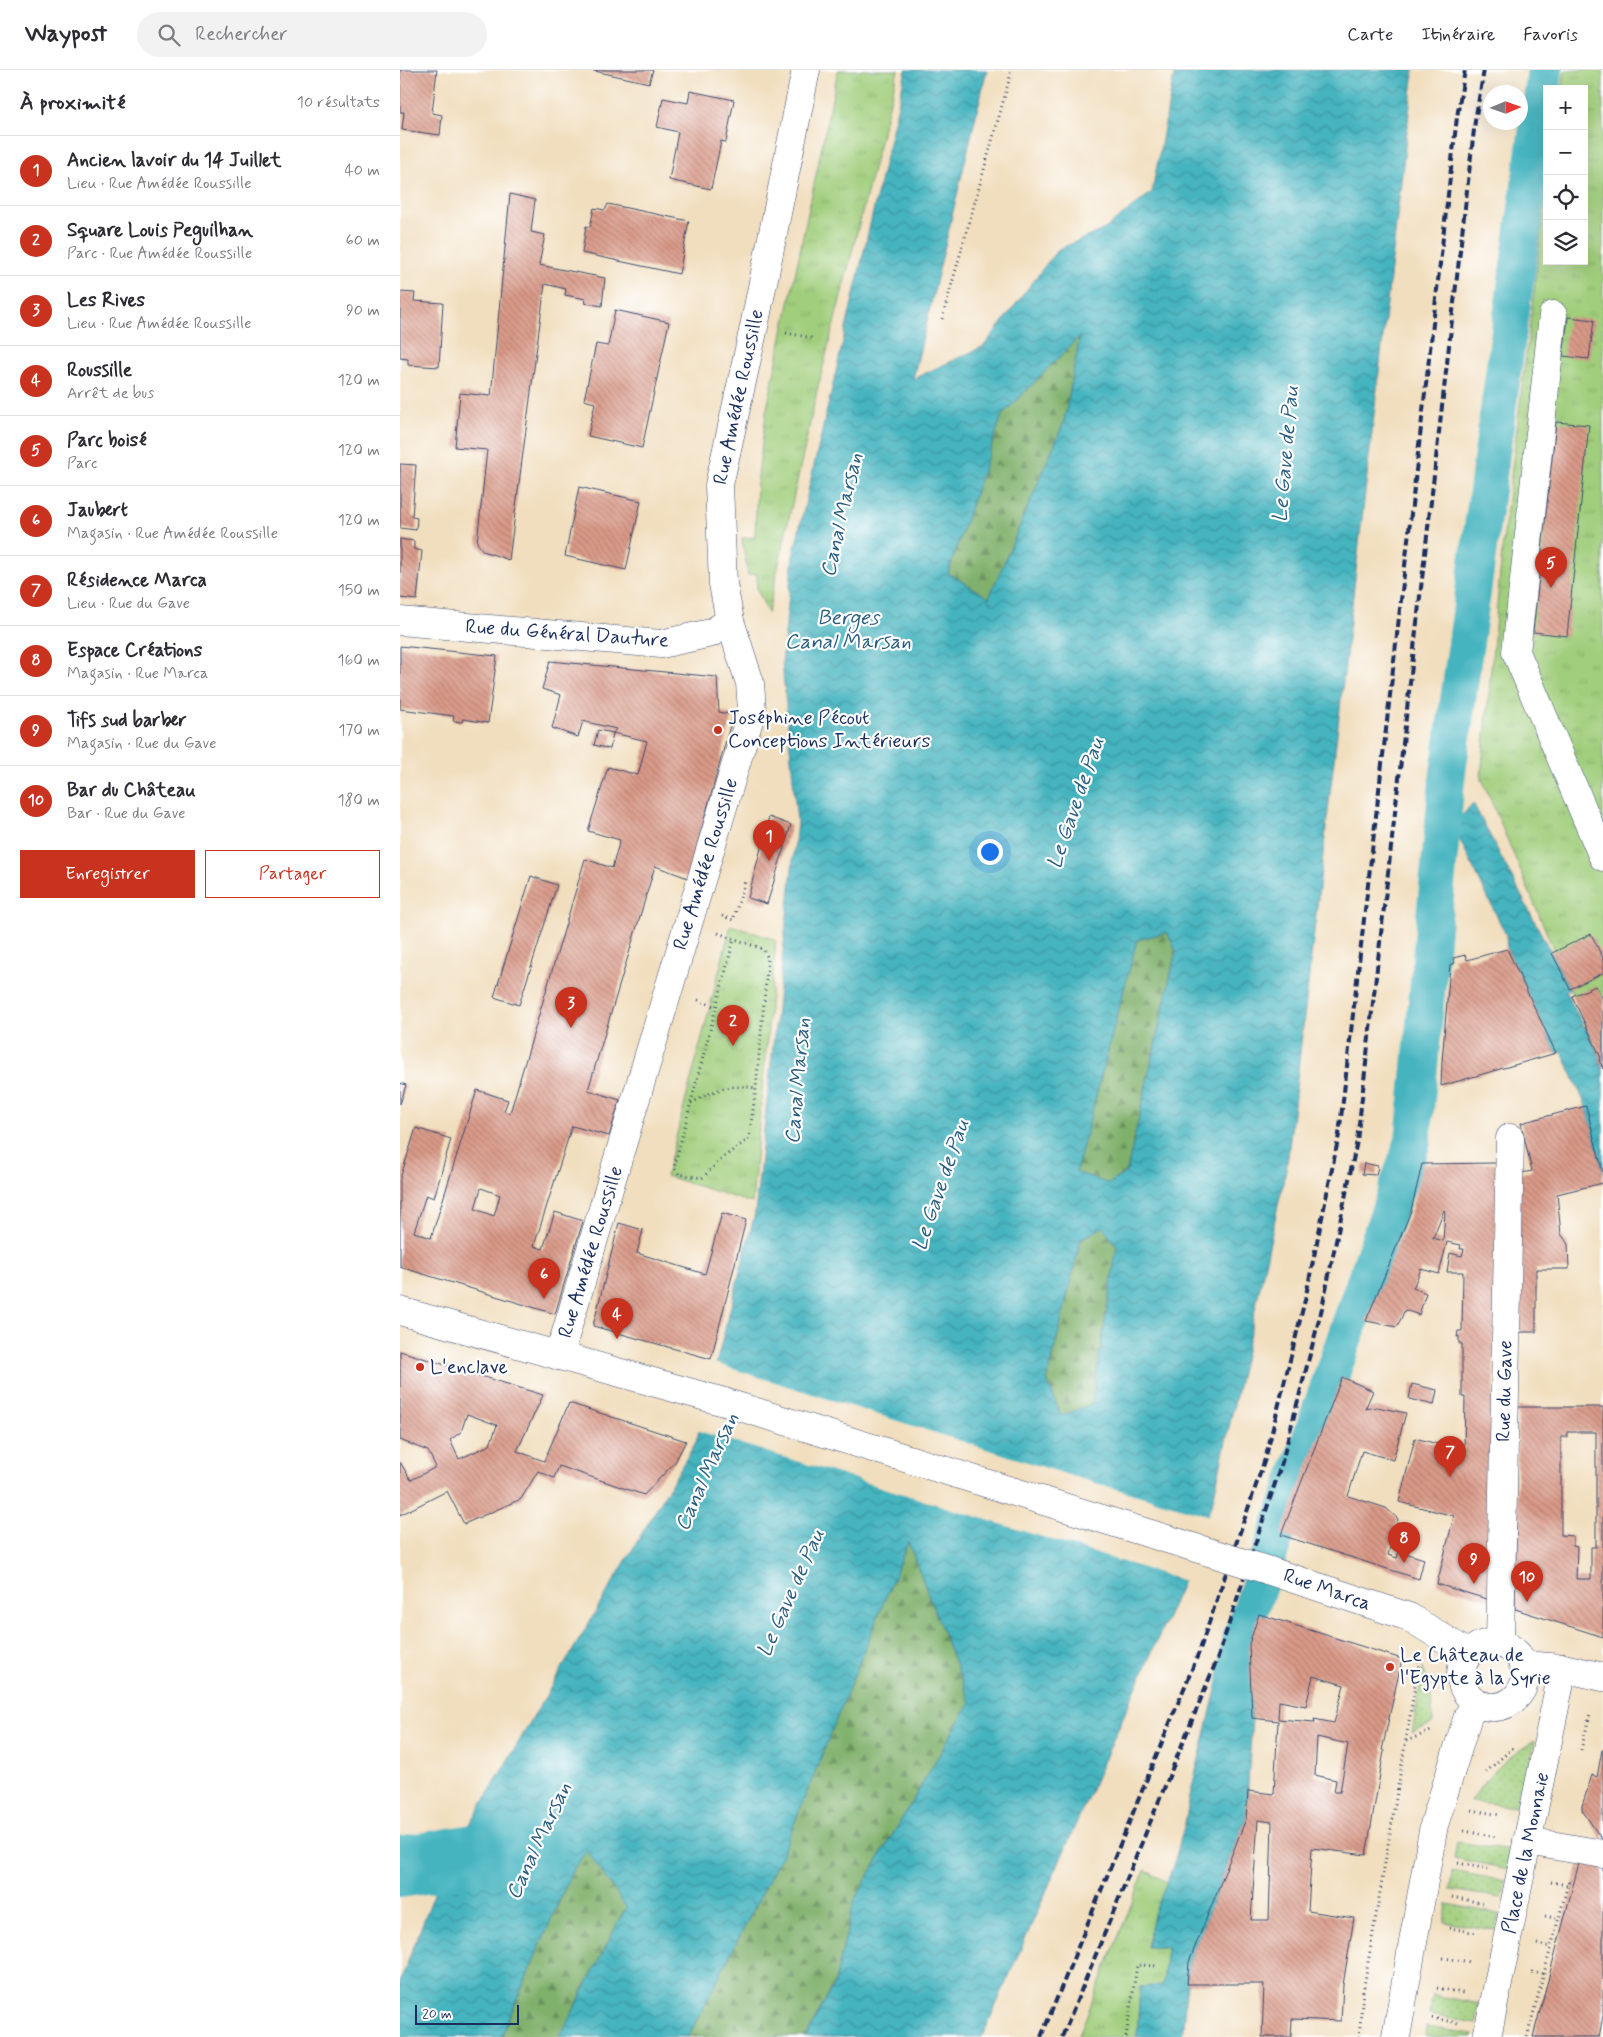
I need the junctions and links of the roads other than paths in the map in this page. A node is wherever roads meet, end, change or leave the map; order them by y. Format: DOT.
graph roads {
  1 [pos="806,70"];
  2 [pos="1553,315"];
  3 [pos="400,621"];
  4 [pos="730,621"];
  5 [pos="1603,857"];
  6 [pos="1510,1138"];
  7 [pos="400,1310"];
  8 [pos="559,1356"];
  9 [pos="1500,1644"];
  10 [pos="1469,1654"];
  11 [pos="1523,1664"];
  12 [pos="1564,1668"];
  13 [pos="1603,1677"];
  14 [pos="1477,1703"];
  15 [pos="1528,1842"];
  16 [pos="1590,1852"];
  17 [pos="1396,2037"];
  18 [pos="1487,2037"];
  1 -- 4 [label="street, Rue Amédée Roussille"];
  2 -- 5 [label="street"];
  3 -- 4 [label="street, Rue du Général Dauture"];
  4 -- 8 [label="street, Rue Amédée Roussille"];
  6 -- 9 [label="street, Rue du Gave"];
  7 -- 8 [label="street, Rue Marca"];
  8 -- 10 [label="street, Rue Marca, bridge"];
  9 -- 10 [label="street"];
  9 -- 11 [label="street"];
  10 -- 14 [label="street"];
  11 -- 12 [label="street"];
  11 -- 14 [label="street"];
  12 -- 13 [label="street"];
  12 -- 15 [label="street, Place de la Monnaie"];
  14 -- 17 [label="street"];
  15 -- 16 [label="street"];
  15 -- 18 [label="street, Place de la Monnaie"];
}
